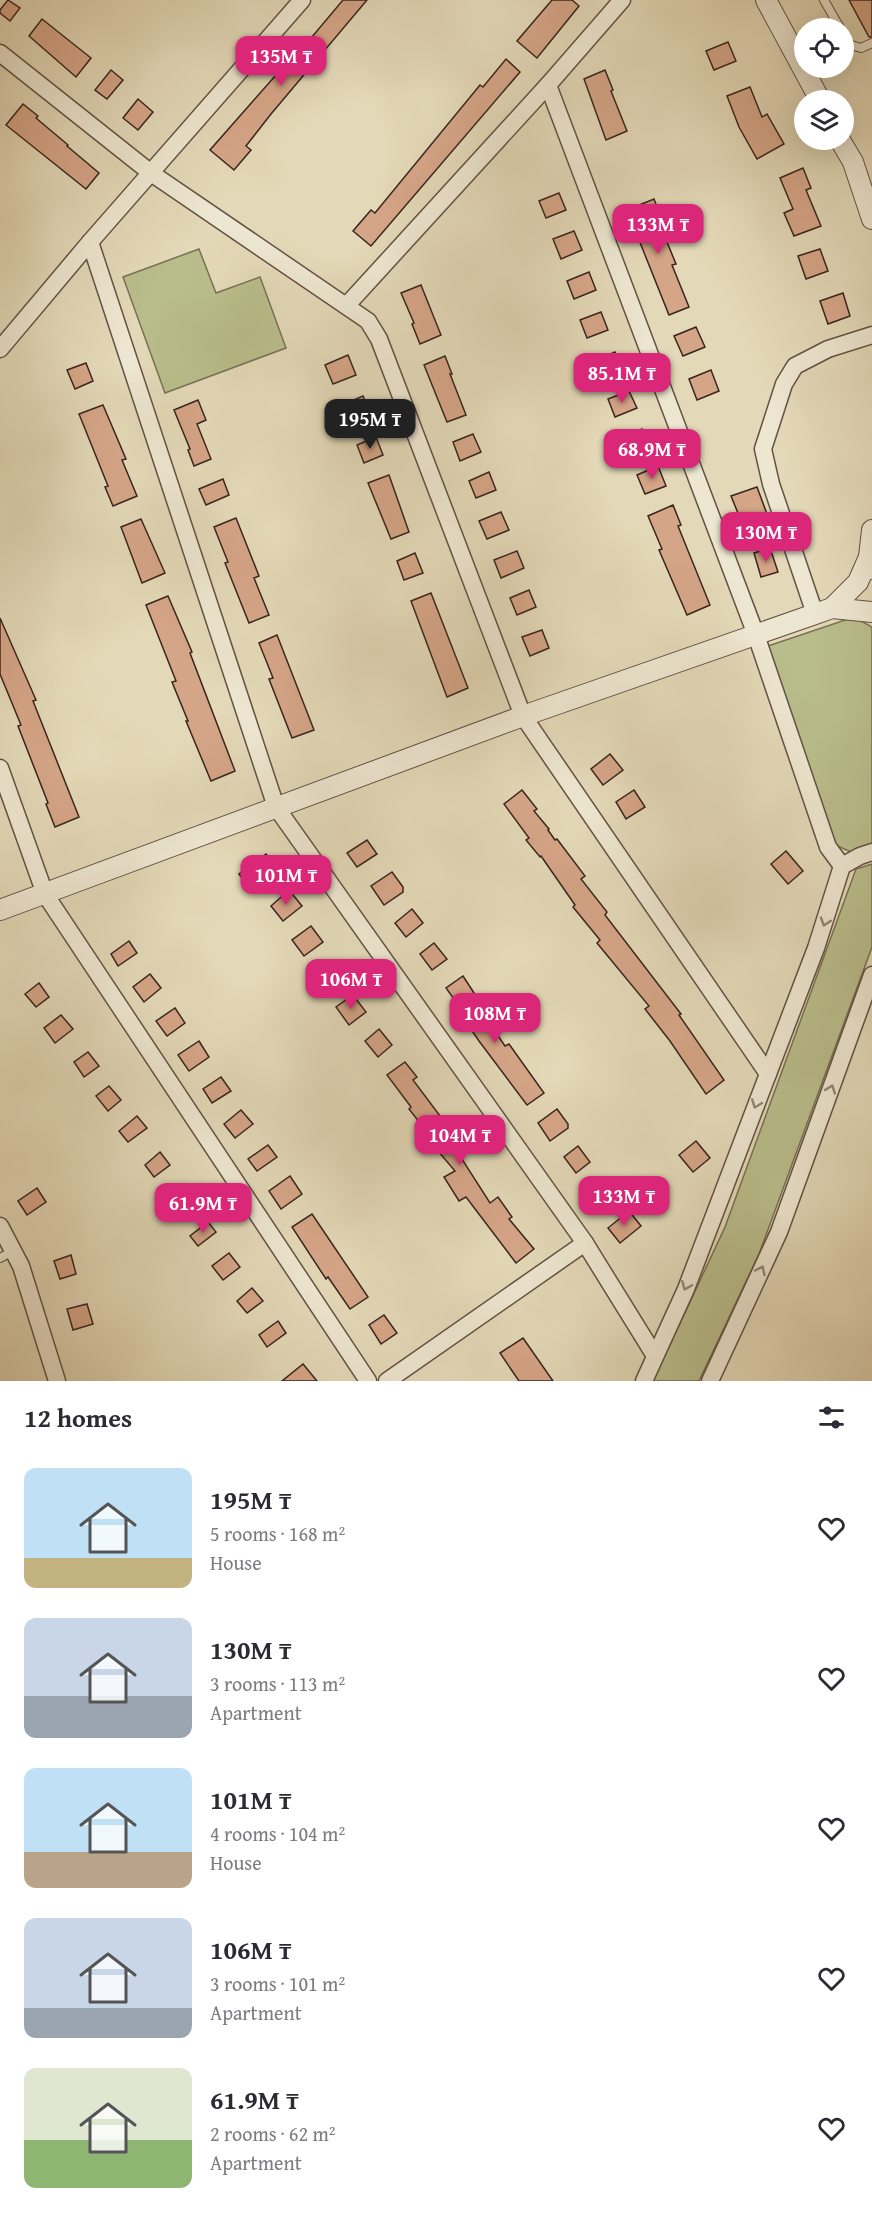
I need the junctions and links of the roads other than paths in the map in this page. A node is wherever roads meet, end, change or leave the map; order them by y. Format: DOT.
graph roads {
  1 [pos="302,0"];
  2 [pos="622,0"];
  3 [pos="766,0"];
  4 [pos="824,0"];
  5 [pos="834,18"];
  6 [pos="872,43"];
  7 [pos="854,46"];
  8 [pos="0,53"];
  9 [pos="548,85"];
  10 [pos="815,90"];
  11 [pos="846,150"];
  12 [pos="151,173"];
  13 [pos="872,219"];
  14 [pos="90,242"];
  15 [pos="347,306"];
  16 [pos="872,335"];
  17 [pos="0,349"];
  18 [pos="872,530"];
  19 [pos="869,557"];
  20 [pos="872,580"];
  21 [pos="823,611"];
  22 [pos="872,612"];
  23 [pos="756,635"];
  24 [pos="523,717"];
  25 [pos="0,768"];
  26 [pos="276,807"];
  27 [pos="872,852"];
  28 [pos="842,866"];
  29 [pos="45,894"];
  30 [pos="0,910"];
  31 [pos="872,975"];
  32 [pos="768,1074"];
  33 [pos="0,1226"];
  34 [pos="585,1244"];
  35 [pos="7,1255"];
  36 [pos="655,1356"];
  37 [pos="57,1381"];
  38 [pos="368,1381"];
  39 [pos="387,1381"];
  40 [pos="644,1381"];
  41 [pos="710,1381"];
  1 -- 12 [label="street"];
  2 -- 9 [label="street"];
  3 -- 10 [label="street"];
  4 -- 5 [label="lane"];
  6 -- 7 [label="lane"];
  8 -- 12 [label="street"];
  9 -- 15 [label="street"];
  9 -- 23 [label="street"];
  11 -- 13 [label="street"];
  12 -- 14 [label="street"];
  12 -- 15 [label="street"];
  14 -- 17 [label="street"];
  14 -- 26 [label="street"];
  15 -- 24 [label="street"];
  16 -- 21 [label="street"];
  18 -- 19 [label="street"];
  19 -- 20 [label="street"];
  19 -- 21 [label="street"];
  21 -- 22 [label="street"];
  21 -- 23 [label="street"];
  23 -- 24 [label="street"];
  23 -- 28 [label="street"];
  24 -- 26 [label="street"];
  24 -- 32 [label="street"];
  25 -- 29 [label="street"];
  26 -- 29 [label="street"];
  26 -- 34 [label="street"];
  27 -- 28 [label="street"];
  28 -- 32 [label="street, one-way"];
  29 -- 30 [label="street"];
  29 -- 38 [label="street"];
  41 -- 31 [label="street, one-way"];
  32 -- 36 [label="street, one-way"];
  33 -- 35 [label="street"];
  34 -- 36 [label="street"];
  34 -- 39 [label="street"];
  35 -- 37 [label="street"];
  36 -- 40 [label="street"];
}
